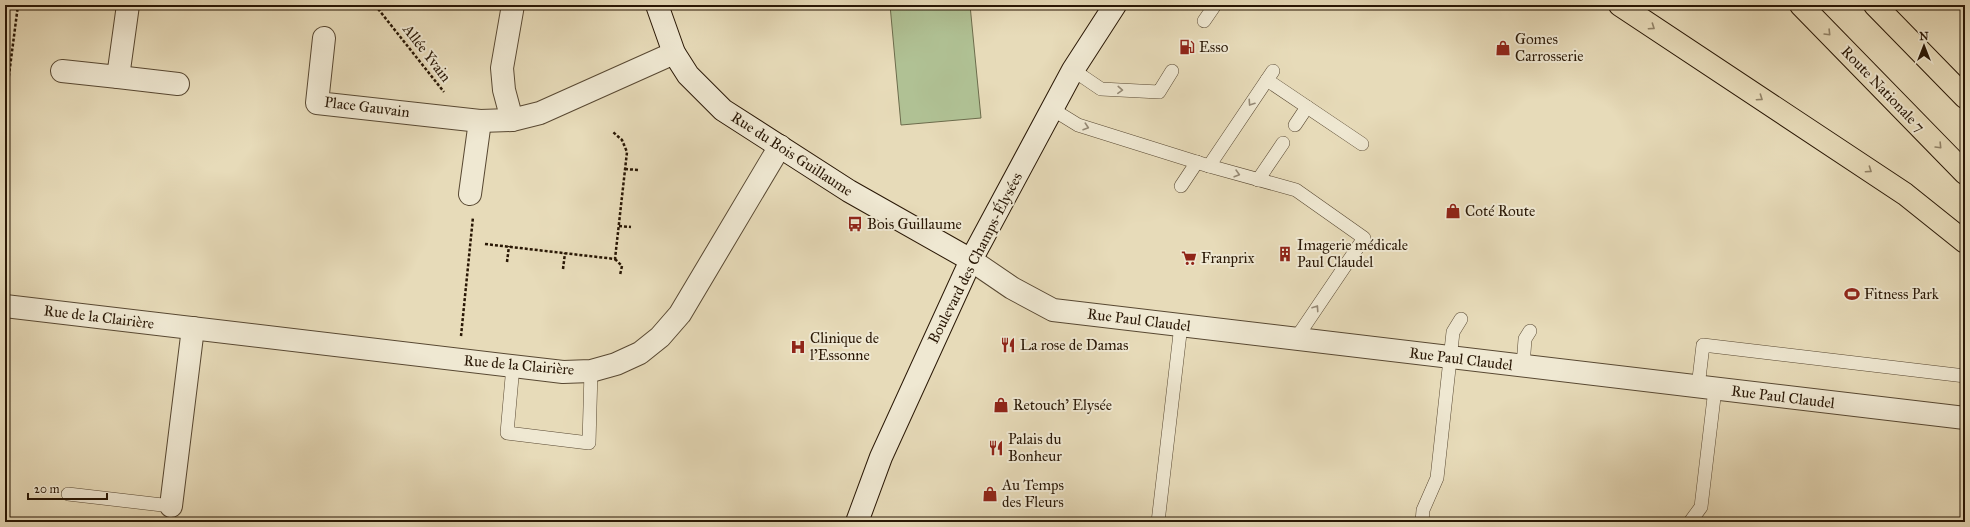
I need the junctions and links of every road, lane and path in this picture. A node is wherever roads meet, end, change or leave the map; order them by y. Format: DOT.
graph roads {
  1 [pos="18,5"];
  2 [pos="128,5"];
  3 [pos="375,5"];
  4 [pos="512,5"];
  5 [pos="658,5"];
  6 [pos="1115,5"];
  7 [pos="1215,5"];
  8 [pos="1620,5"];
  9 [pos="1801,5"];
  10 [pos="1875,5"];
  11 [pos="1204,21"];
  12 [pos="324,38"];
  13 [pos="674,53"];
  14 [pos="1073,70"];
  15 [pos="62,71"];
  16 [pos="1172,71"];
  17 [pos="118,77"];
  18 [pos="178,84"];
  19 [pos="1965,97"];
  20 [pos="5,106"];
  21 [pos="1307,107"];
  22 [pos="1052,109"];
  23 [pos="456,118"];
  24 [pos="512,120"];
  25 [pos="480,121"];
  26 [pos="1295,125"];
  27 [pos="613,132"];
  28 [pos="1283,143"];
  29 [pos="1362,144"];
  30 [pos="780,146"];
  31 [pos="1203,164"];
  32 [pos="625,169"];
  33 [pos="638,170"];
  34 [pos="1965,173"];
  35 [pos="1258,180"];
  36 [pos="1181,186"];
  37 [pos="470,194"];
  38 [pos="619,226"];
  39 [pos="631,227"];
  40 [pos="1965,242"];
  41 [pos="485,244"];
  42 [pos="509,246"];
  43 [pos="565,253"];
  44 [pos="615,259"];
  45 [pos="971,260"];
  46 [pos="507,262"];
  47 [pos="563,269"];
  48 [pos="620,275"];
  49 [pos="5,306"];
  50 [pos="1461,319"];
  51 [pos="1181,326"];
  52 [pos="193,328"];
  53 [pos="1530,331"];
  54 [pos="1295,340"];
  55 [pos="1451,357"];
  56 [pos="459,360"];
  57 [pos="513,366"];
  58 [pos="1523,366"];
  59 [pos="592,371"];
  60 [pos="1965,376"];
  61 [pos="1707,388"];
  62 [pos="1965,418"];
  63 [pos="68,494"];
  64 [pos="171,506"];
  65 [pos="857,522"];
  66 [pos="1158,522"];
  67 [pos="1422,522"];
  68 [pos="1690,522"];
  1 -- 20 [label="path"];
  2 -- 17 [label="street"];
  3 -- 23 [label="path, Allée Yvain"];
  4 -- 24 [label="street"];
  5 -- 13 [label="street, Rue du Bois Guillaume"];
  6 -- 14 [label="street, Boulevard des Champs-Élysées"];
  7 -- 11 [label="lane"];
  8 -- 40 [label="main road, one-way"];
  9 -- 34 [label="main road, Route Nationale 7, one-way"];
  10 -- 19 [label="main road"];
  12 -- 23 [label="street, Place Gauvain"];
  13 -- 24 [label="street, Place Gauvain"];
  13 -- 30 [label="street, Rue du Bois Guillaume"];
  14 -- 16 [label="lane, one-way"];
  14 -- 22 [label="street, Boulevard des Champs-Élysées"];
  15 -- 17 [label="street"];
  17 -- 18 [label="street"];
  21 -- 26 [label="lane"];
  21 -- 29 [label="lane"];
  21 -- 31 [label="lane, one-way"];
  22 -- 31 [label="lane, one-way"];
  22 -- 45 [label="street, Boulevard des Champs-Élysées"];
  23 -- 25 [label="street, Place Gauvain"];
  24 -- 25 [label="street, Place Gauvain"];
  25 -- 37 [label="street"];
  27 -- 32 [label="path"];
  28 -- 35 [label="lane"];
  30 -- 45 [label="street, Rue du Bois Guillaume"];
  30 -- 59 [label="street, Rue de la Clairière"];
  31 -- 35 [label="lane, one-way"];
  31 -- 36 [label="lane"];
  32 -- 33 [label="path"];
  32 -- 38 [label="path"];
  54 -- 35 [label="lane, one-way"];
  37 -- 56 [label="path"];
  38 -- 39 [label="path"];
  38 -- 44 [label="path"];
  41 -- 42 [label="path"];
  42 -- 43 [label="path"];
  42 -- 46 [label="path"];
  43 -- 44 [label="path"];
  43 -- 47 [label="path"];
  44 -- 48 [label="path"];
  45 -- 51 [label="street, Rue Paul Claudel"];
  45 -- 65 [label="street, Boulevard des Champs-Élysées"];
  49 -- 52 [label="street, Rue de la Clairière"];
  50 -- 55 [label="lane"];
  51 -- 54 [label="street, Rue Paul Claudel"];
  51 -- 66 [label="lane"];
  52 -- 56 [label="street, Rue de la Clairière"];
  52 -- 64 [label="street"];
  53 -- 58 [label="lane"];
  54 -- 55 [label="street, Rue Paul Claudel"];
  55 -- 58 [label="street, Rue Paul Claudel"];
  55 -- 67 [label="lane"];
  56 -- 57 [label="street, Rue de la Clairière"];
  57 -- 59 [label="street, Rue de la Clairière"];
  57 -- 59 [label="lane"];
  58 -- 61 [label="street, Rue Paul Claudel"];
  60 -- 61 [label="lane"];
  61 -- 62 [label="street, Rue Paul Claudel"];
  61 -- 68 [label="lane"];
  63 -- 64 [label="lane"];
}
